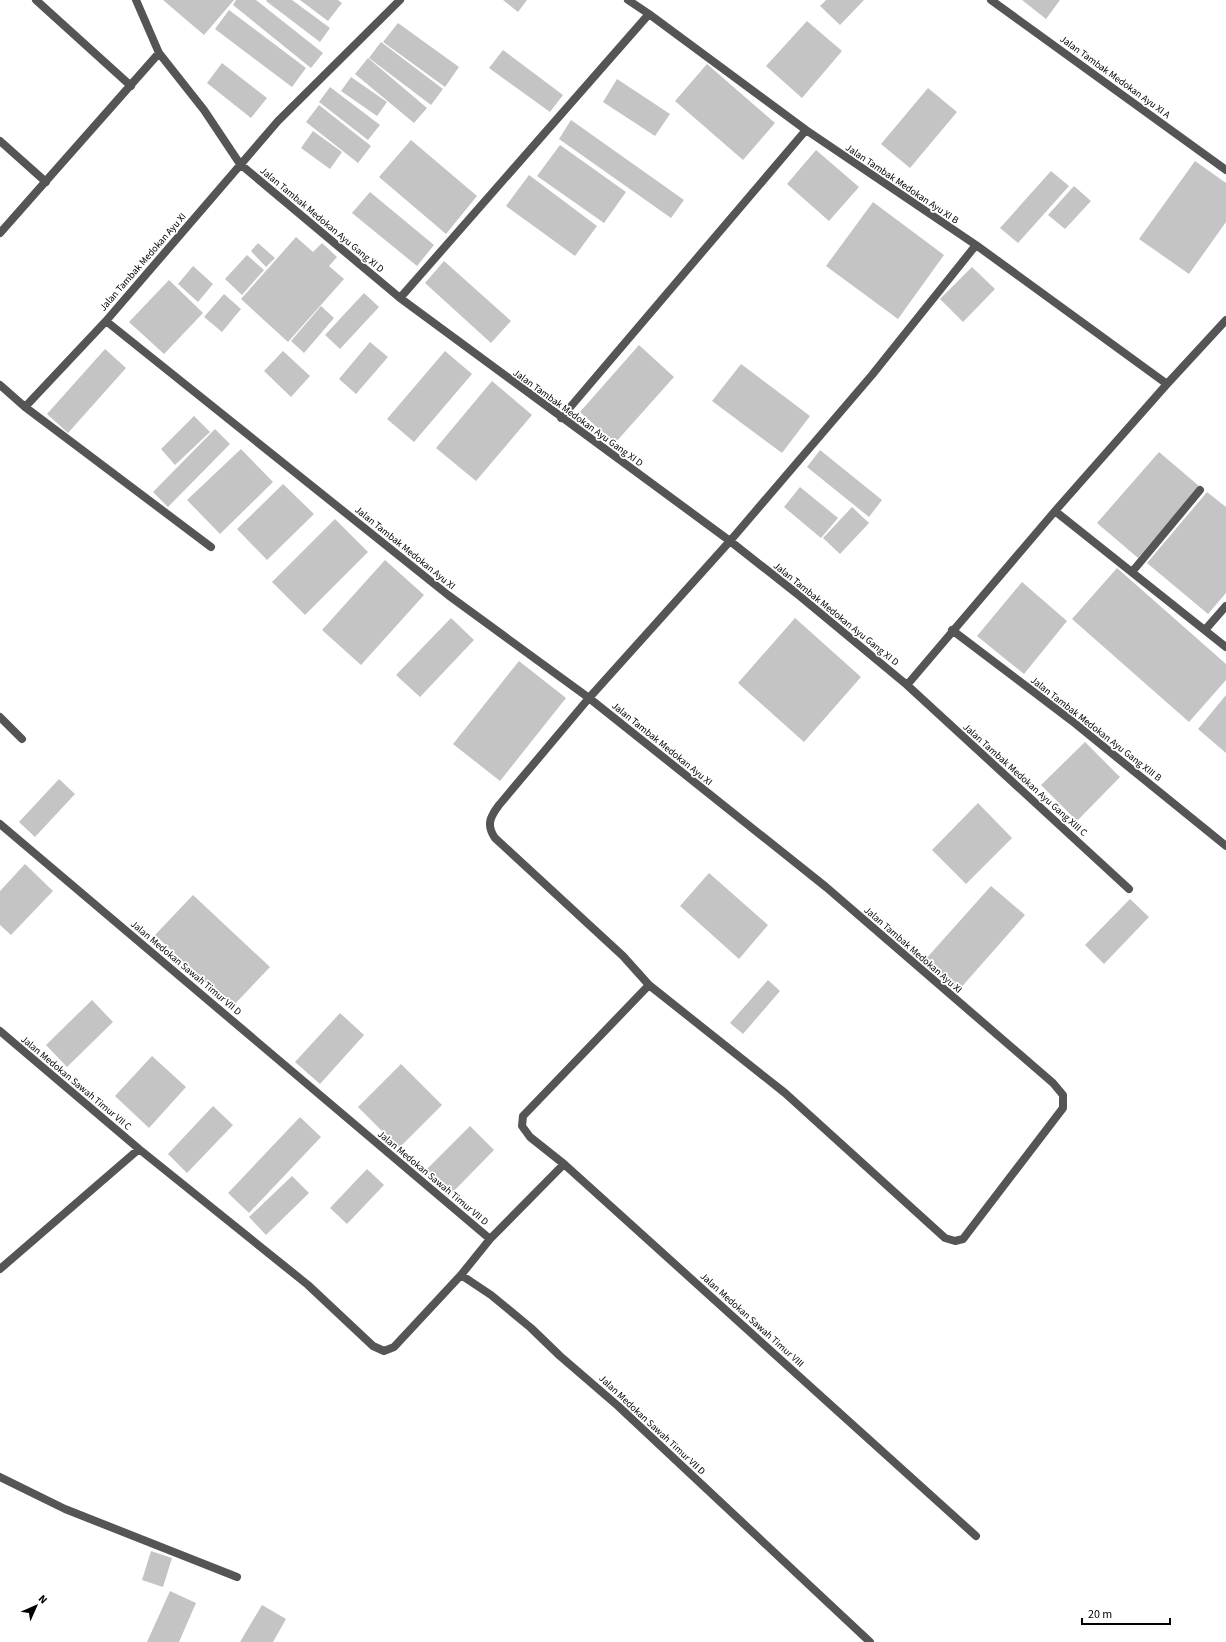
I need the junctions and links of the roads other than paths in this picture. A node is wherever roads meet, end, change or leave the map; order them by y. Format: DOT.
graph roads {
  1 [pos="36,0"];
  2 [pos="136,0"];
  3 [pos="400,0"];
  4 [pos="628,0"];
  5 [pos="991,0"];
  6 [pos="649,14"];
  7 [pos="159,53"];
  8 [pos="131,86"];
  9 [pos="806,130"];
  10 [pos="0,141"];
  11 [pos="240,164"];
  12 [pos="1226,170"];
  13 [pos="46,182"];
  14 [pos="0,233"];
  15 [pos="976,245"];
  16 [pos="400,298"];
  17 [pos="1226,320"];
  18 [pos="106,321"];
  19 [pos="1166,384"];
  20 [pos="0,385"];
  21 [pos="25,407"];
  22 [pos="561,418"];
  23 [pos="1200,490"];
  24 [pos="1055,511"];
  25 [pos="730,541"];
  26 [pos="211,547"];
  27 [pos="1132,572"];
  28 [pos="1226,606"];
  29 [pos="952,630"];
  30 [pos="1205,630"];
  31 [pos="1226,647"];
  32 [pos="907,685"];
  33 [pos="589,698"];
  34 [pos="0,717"];
  35 [pos="22,739"];
  36 [pos="0,824"];
  37 [pos="1226,846"];
  38 [pos="1129,888"];
  39 [pos="649,985"];
  40 [pos="0,1031"];
  41 [pos="139,1149"];
  42 [pos="564,1164"];
  43 [pos="490,1239"];
  44 [pos="0,1269"];
  45 [pos="461,1275"];
  46 [pos="0,1477"];
  47 [pos="976,1536"];
  48 [pos="237,1577"];
  49 [pos="870,1642"];
  1 -- 8 [label="street"];
  2 -- 7 [label="street, Jalan Tambak Medokan Ayu Gang XI D"];
  3 -- 11 [label="street, Jalan Tambak Medokan Ayu XI"];
  4 -- 6 [label="street, Jalan Tambak Medokan Ayu XI B"];
  5 -- 12 [label="street, Jalan Tambak Medokan Ayu XI A"];
  6 -- 9 [label="street, Jalan Tambak Medokan Ayu XI B"];
  6 -- 16 [label="street"];
  7 -- 8 [label="street"];
  7 -- 11 [label="street, Jalan Tambak Medokan Ayu Gang XI D"];
  8 -- 13 [label="street"];
  9 -- 15 [label="street, Jalan Tambak Medokan Ayu XI B"];
  9 -- 22 [label="street"];
  10 -- 13 [label="street"];
  11 -- 16 [label="street, Jalan Tambak Medokan Ayu Gang XI D"];
  11 -- 18 [label="street, Jalan Tambak Medokan Ayu XI"];
  13 -- 14 [label="street"];
  15 -- 19 [label="street, Jalan Tambak Medokan Ayu XI B"];
  15 -- 25 [label="street"];
  16 -- 22 [label="street, Jalan Tambak Medokan Ayu Gang XI D"];
  17 -- 19 [label="street"];
  18 -- 21 [label="street"];
  18 -- 33 [label="street, Jalan Tambak Medokan Ayu XI"];
  19 -- 24 [label="street"];
  20 -- 21 [label="street"];
  21 -- 26 [label="street"];
  22 -- 25 [label="street, Jalan Tambak Medokan Ayu Gang XI D"];
  23 -- 27 [label="street"];
  24 -- 27 [label="street"];
  24 -- 29 [label="street"];
  25 -- 32 [label="street, Jalan Tambak Medokan Ayu Gang XI D"];
  25 -- 33 [label="street"];
  27 -- 30 [label="street"];
  28 -- 30 [label="street"];
  29 -- 32 [label="street"];
  29 -- 37 [label="street, Jalan Tambak Medokan Ayu Gang XIII B"];
  30 -- 31 [label="street"];
  32 -- 38 [label="street, Jalan Tambak Medokan Ayu Gang XIII C"];
  33 -- 39 [label="street, Jalan Tambak Medokan Ayu XI"];
  33 -- 39 [label="street, Jalan Tambak Medokan Ayu XI"];
  34 -- 35 [label="street"];
  36 -- 43 [label="street, Jalan Medokan Sawah Timur VII D"];
  39 -- 42 [label="street, Jalan Medokan Sawah Timur VIII"];
  40 -- 41 [label="street, Jalan Medokan Sawah Timur VII C"];
  41 -- 44 [label="street"];
  41 -- 45 [label="street, Jalan Medokan Sawah Timur VII C"];
  42 -- 43 [label="street"];
  42 -- 47 [label="street, Jalan Medokan Sawah Timur VIII"];
  43 -- 45 [label="street, Jalan Medokan Sawah Timur VII D"];
  45 -- 49 [label="street, Jalan Medokan Sawah Timur VII D"];
  46 -- 48 [label="street"];
}
